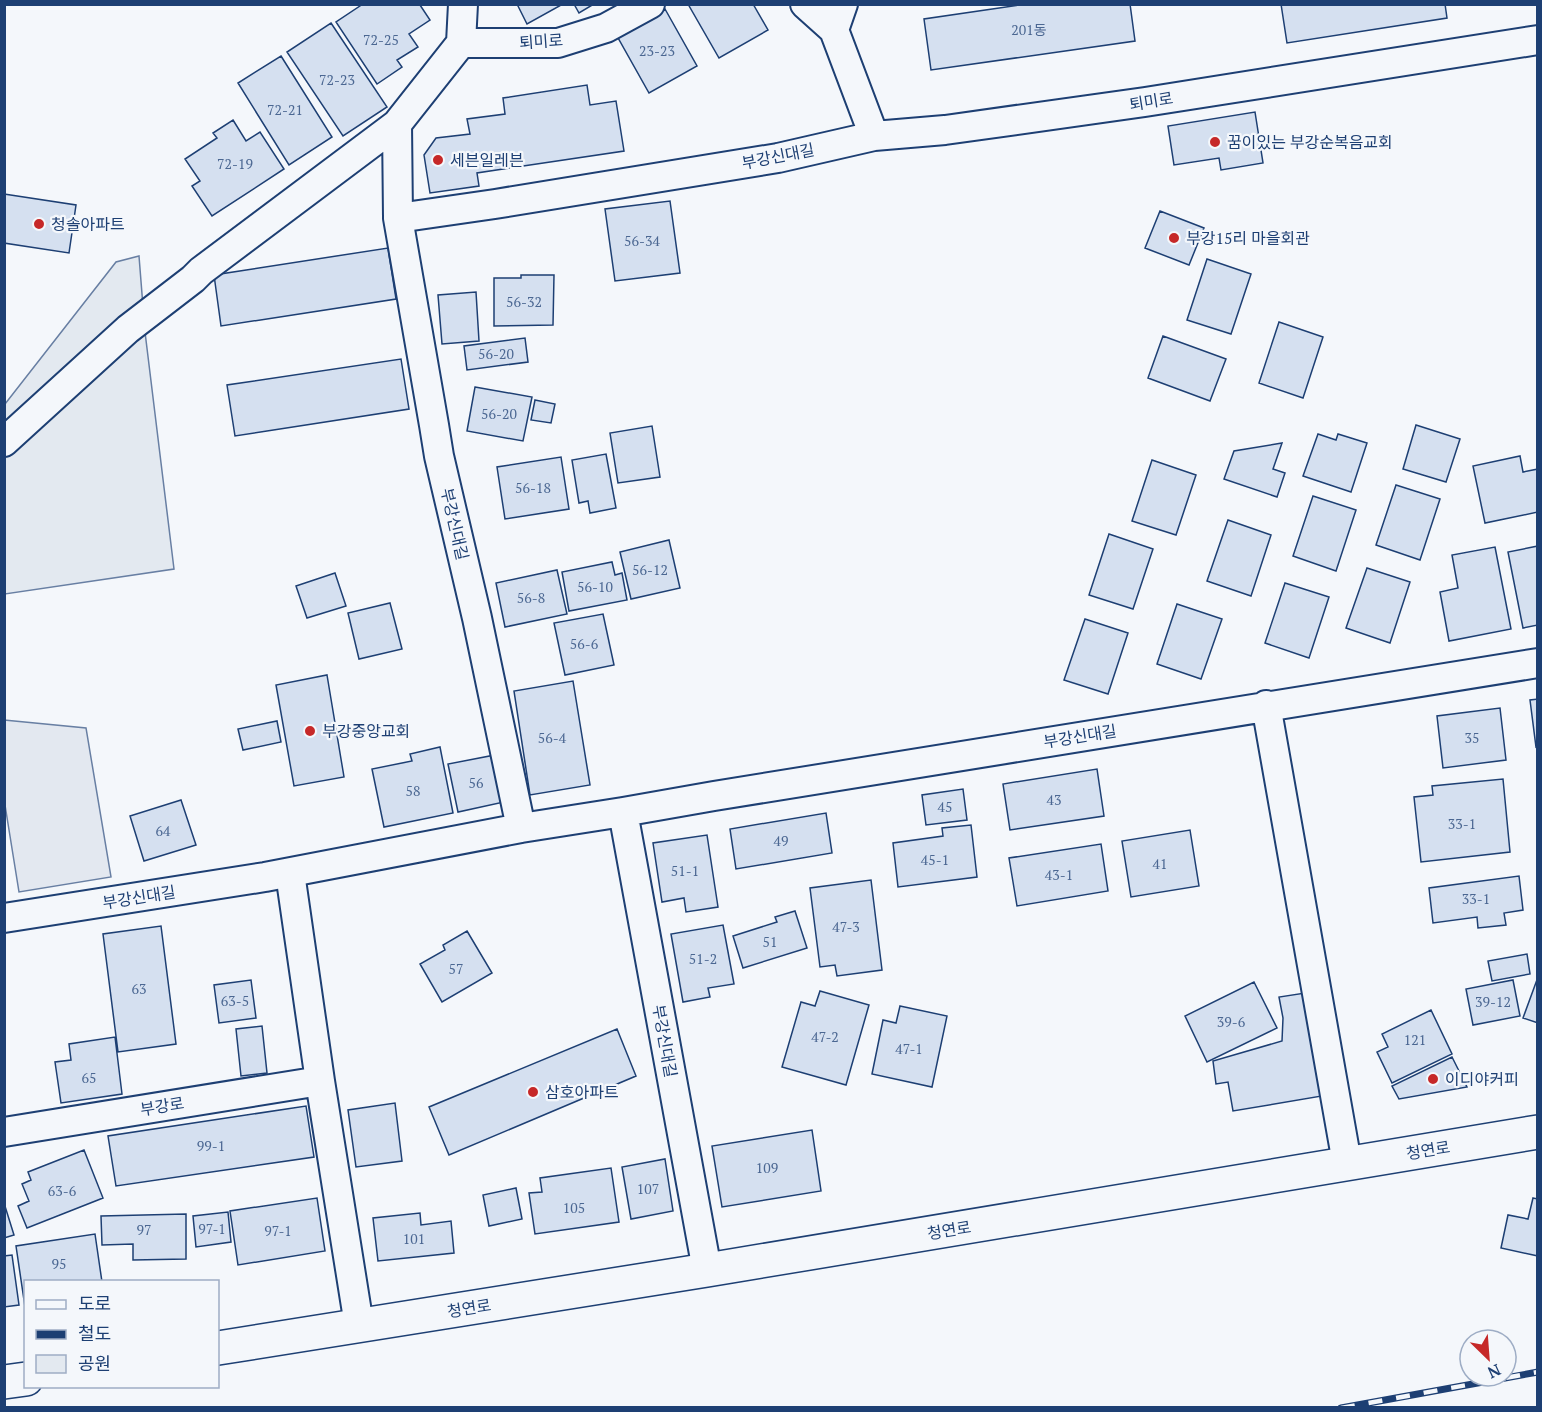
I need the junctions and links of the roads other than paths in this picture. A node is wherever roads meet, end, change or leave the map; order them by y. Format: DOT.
graph roads {
  1 [pos="463,4"];
  2 [pos="650,4"];
  3 [pos="805,4"];
  4 [pos="838,17"];
  5 [pos="1538,40"];
  6 [pos="461,43"];
  7 [pos="397,124"];
  8 [pos="874,136"];
  9 [pos="398,218"];
  10 [pos="4,442"];
  11 [pos="1538,663"];
  12 [pos="1266,705"];
  13 [pos="623,812"];
  14 [pos="521,828"];
  15 [pos="290,873"];
  16 [pos="4,918"];
  17 [pos="320,1081"];
  18 [pos="4,1132"];
  19 [pos="1538,1132"];
  20 [pos="1347,1164"];
  21 [pos="706,1270"];
  22 [pos="359,1325"];
  23 [pos="219,1348"];
  24 [pos="24,1379"];
  25 [pos="4,1382"];
  1 -- 6 [label="street"];
  2 -- 6 [label="street, 퇴미로"];
  3 -- 4 [label="street"];
  4 -- 8 [label="street"];
  5 -- 8 [label="street, 퇴미로"];
  6 -- 7 [label="street"];
  7 -- 9 [label="street, 부강신대길"];
  7 -- 10 [label="street"];
  8 -- 9 [label="street, 부강신대길"];
  9 -- 14 [label="street, 부강신대길"];
  11 -- 12 [label="street, 부강신대길"];
  12 -- 13 [label="street, 부강신대길"];
  12 -- 20 [label="street"];
  13 -- 14 [label="street, 부강신대길"];
  13 -- 21 [label="street, 부강신대길"];
  14 -- 15 [label="street, 부강신대길"];
  15 -- 16 [label="street, 부강신대길"];
  15 -- 17 [label="street"];
  17 -- 18 [label="street, 부강로"];
  17 -- 22 [label="street"];
  19 -- 20 [label="main road, 청연로"];
  20 -- 21 [label="main road, 청연로"];
  21 -- 22 [label="main road, 청연로"];
  22 -- 23 [label="main road, 청연로"];
  24 -- 25 [label="main road"];
}
